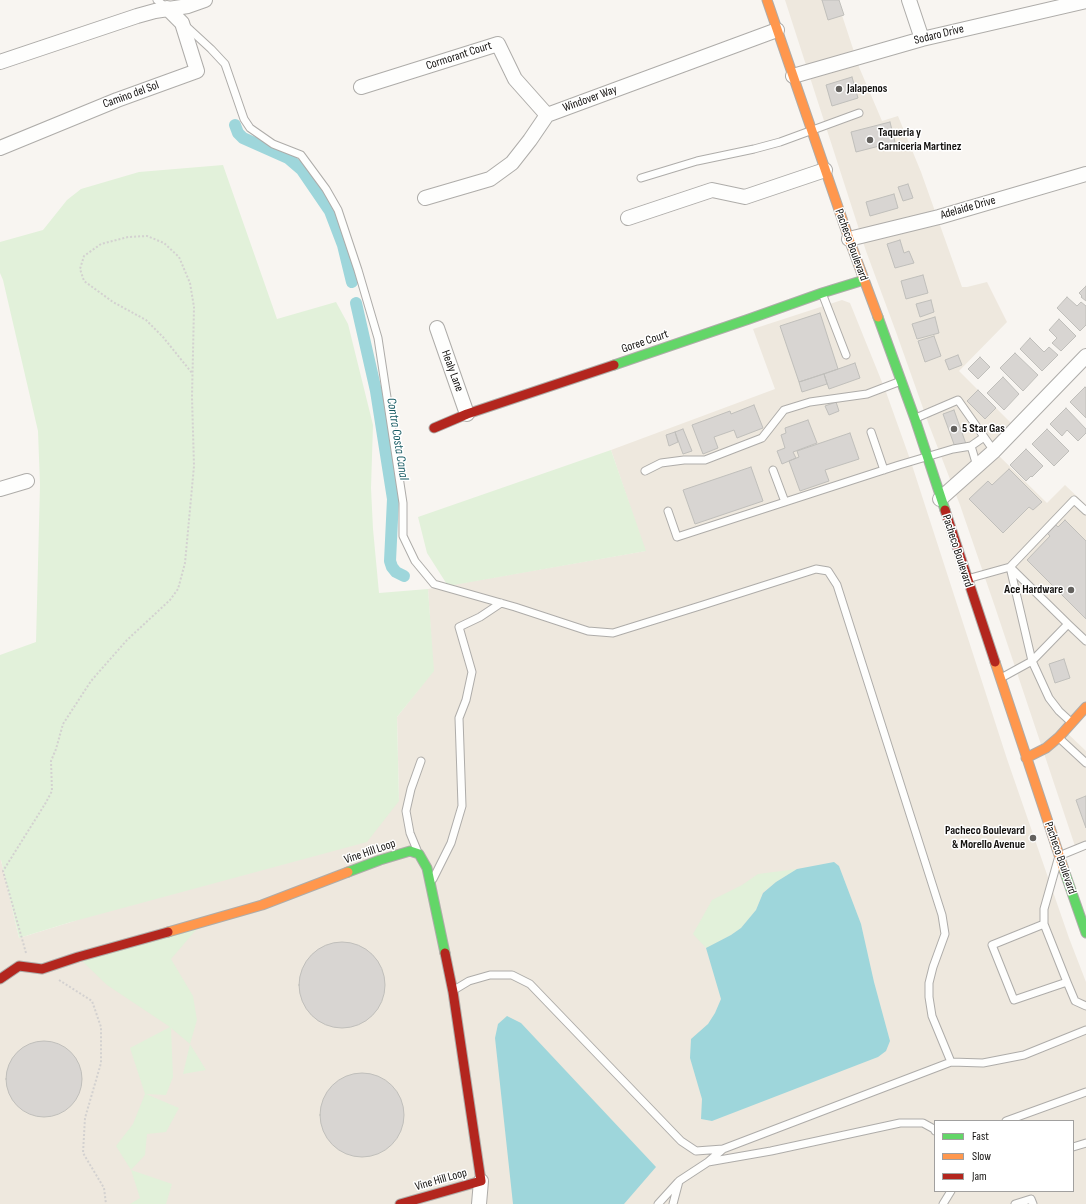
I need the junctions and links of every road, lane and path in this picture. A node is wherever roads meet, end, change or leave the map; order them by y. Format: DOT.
graph roads {
  1 [pos="205,0"];
  2 [pos="767,0"];
  3 [pos="909,0"];
  4 [pos="1086,1"];
  5 [pos="162,4"];
  6 [pos="182,23"];
  7 [pos="777,30"];
  8 [pos="922,39"];
  9 [pos="0,62"];
  10 [pos="793,76"];
  11 [pos="361,87"];
  12 [pos="859,113"];
  13 [pos="547,115"];
  14 [pos="812,130"];
  15 [pos="0,148"];
  16 [pos="825,170"];
  17 [pos="1086,174"];
  18 [pos="641,178"];
  19 [pos="425,198"];
  20 [pos="628,218"];
  21 [pos="849,239"];
  22 [pos="864,280"];
  23 [pos="822,293"];
  24 [pos="437,328"];
  25 [pos="846,355"];
  26 [pos="1086,356"];
  27 [pos="192,373"];
  28 [pos="901,381"];
  29 [pos="467,414"];
  30 [pos="915,419"];
  31 [pos="434,428"];
  32 [pos="871,432"];
  33 [pos="984,437"];
  34 [pos="971,446"];
  35 [pos="994,451"];
  36 [pos="927,458"];
  37 [pos="978,466"];
  38 [pos="645,470"];
  39 [pos="773,470"];
  40 [pos="884,470"];
  41 [pos="26,481"];
  42 [pos="0,489"];
  43 [pos="940,499"];
  44 [pos="785,502"];
  45 [pos="1086,511"];
  46 [pos="668,512"];
  47 [pos="1010,567"];
  48 [pos="966,579"];
  49 [pos="501,603"];
  50 [pos="1068,624"];
  51 [pos="1086,641"];
  52 [pos="1032,661"];
  53 [pos="1000,678"];
  54 [pos="1086,707"];
  55 [pos="1072,723"];
  56 [pos="1059,738"];
  57 [pos="1026,758"];
  58 [pos="421,761"];
  59 [pos="1086,763"];
  60 [pos="1086,845"];
  61 [pos="419,854"];
  62 [pos="1059,856"];
  63 [pos="431,885"];
  64 [pos="1044,924"];
  65 [pos="1086,933"];
  66 [pos="30,967"];
  67 [pos="42,969"];
  68 [pos="0,979"];
  69 [pos="1067,982"];
  70 [pos="452,992"];
  71 [pos="1086,1006"];
  72 [pos="1086,1030"];
  73 [pos="952,1062"];
  74 [pos="1086,1092"];
  75 [pos="1009,1120"];
  76 [pos="934,1129"];
  77 [pos="1086,1143"];
  78 [pos="1074,1147"];
  79 [pos="723,1149"];
  80 [pos="708,1162"];
  81 [pos="481,1181"];
  82 [pos="679,1181"];
  83 [pos="950,1192"];
  84 [pos="942,1203"];
  85 [pos="106,1204"];
  86 [pos="400,1204"];
  87 [pos="478,1204"];
  88 [pos="658,1204"];
  89 [pos="673,1204"];
  90 [pos="1015,1204"];
  91 [pos="1032,1204"];
  1 -- 5 [label="street"];
  2 -- 7 [label="street, Pacheco Boulevard"];
  3 -- 8 [label="street"];
  4 -- 8 [label="street, Sodaro Drive"];
  5 -- 6 [label="street, Camino del Sol"];
  5 -- 9 [label="street"];
  6 -- 15 [label="street, Camino del Sol"];
  6 -- 49 [label="lane"];
  7 -- 10 [label="street, Pacheco Boulevard"];
  7 -- 13 [label="street, Windover Way"];
  8 -- 10 [label="street, Sodaro Drive"];
  10 -- 14 [label="street, Pacheco Boulevard"];
  11 -- 13 [label="street, Cormorant Court"];
  12 -- 14 [label="lane"];
  13 -- 19 [label="street, Windover Way"];
  14 -- 16 [label="street, Pacheco Boulevard"];
  14 -- 18 [label="lane"];
  16 -- 20 [label="street"];
  16 -- 21 [label="street, Pacheco Boulevard"];
  17 -- 21 [label="street, Adelaide Drive"];
  21 -- 22 [label="street, Pacheco Boulevard"];
  22 -- 23 [label="street, Goree Court"];
  22 -- 28 [label="street, Pacheco Boulevard"];
  23 -- 25 [label="lane"];
  23 -- 29 [label="street, Goree Court"];
  24 -- 29 [label="street, Healy Lane"];
  26 -- 35 [label="street"];
  27 -- 27 [label="path"];
  27 -- 66 [label="path"];
  28 -- 30 [label="street, Pacheco Boulevard"];
  28 -- 38 [label="lane"];
  29 -- 31 [label="street, Goree Court"];
  30 -- 33 [label="lane"];
  30 -- 36 [label="street, Pacheco Boulevard"];
  32 -- 40 [label="lane"];
  33 -- 34 [label="lane"];
  33 -- 35 [label="lane"];
  34 -- 36 [label="lane"];
  34 -- 37 [label="lane"];
  35 -- 37 [label="street"];
  36 -- 40 [label="lane"];
  36 -- 43 [label="street, Pacheco Boulevard"];
  37 -- 43 [label="street"];
  39 -- 44 [label="lane"];
  40 -- 44 [label="lane"];
  41 -- 42 [label="street"];
  43 -- 48 [label="street, Pacheco Boulevard"];
  44 -- 46 [label="lane"];
  45 -- 47 [label="lane"];
  47 -- 48 [label="lane"];
  47 -- 50 [label="lane"];
  47 -- 52 [label="lane"];
  48 -- 53 [label="street, Pacheco Boulevard"];
  49 -- 63 [label="lane"];
  49 -- 73 [label="lane"];
  50 -- 51 [label="lane"];
  50 -- 52 [label="lane"];
  52 -- 53 [label="lane"];
  52 -- 55 [label="lane"];
  53 -- 57 [label="street, Pacheco Boulevard"];
  54 -- 55 [label="street"];
  55 -- 56 [label="street"];
  56 -- 57 [label="street"];
  56 -- 59 [label="lane"];
  57 -- 62 [label="street, Pacheco Boulevard"];
  58 -- 61 [label="lane"];
  60 -- 62 [label="lane"];
  61 -- 63 [label="street, Vine Hill Loop"];
  61 -- 67 [label="street, Vine Hill Loop"];
  62 -- 64 [label="lane"];
  62 -- 65 [label="street, Pacheco Boulevard"];
  63 -- 70 [label="street, Vine Hill Loop"];
  64 -- 69 [label="lane"];
  64 -- 69 [label="lane"];
  66 -- 67 [label="street, Vine Hill Loop"];
  66 -- 68 [label="street, Vine Hill Loop"];
  67 -- 85 [label="path"];
  69 -- 71 [label="lane"];
  70 -- 79 [label="lane"];
  70 -- 81 [label="street, Vine Hill Loop"];
  72 -- 73 [label="lane"];
  73 -- 79 [label="lane"];
  74 -- 75 [label="lane"];
  76 -- 80 [label="lane"];
  77 -- 78 [label="lane"];
  79 -- 80 [label="lane"];
  80 -- 82 [label="lane"];
  81 -- 86 [label="street, Vine Hill Loop"];
  81 -- 87 [label="street"];
  82 -- 88 [label="lane"];
  82 -- 89 [label="lane"];
  83 -- 84 [label="lane"];
  90 -- 91 [label="lane"];
}
